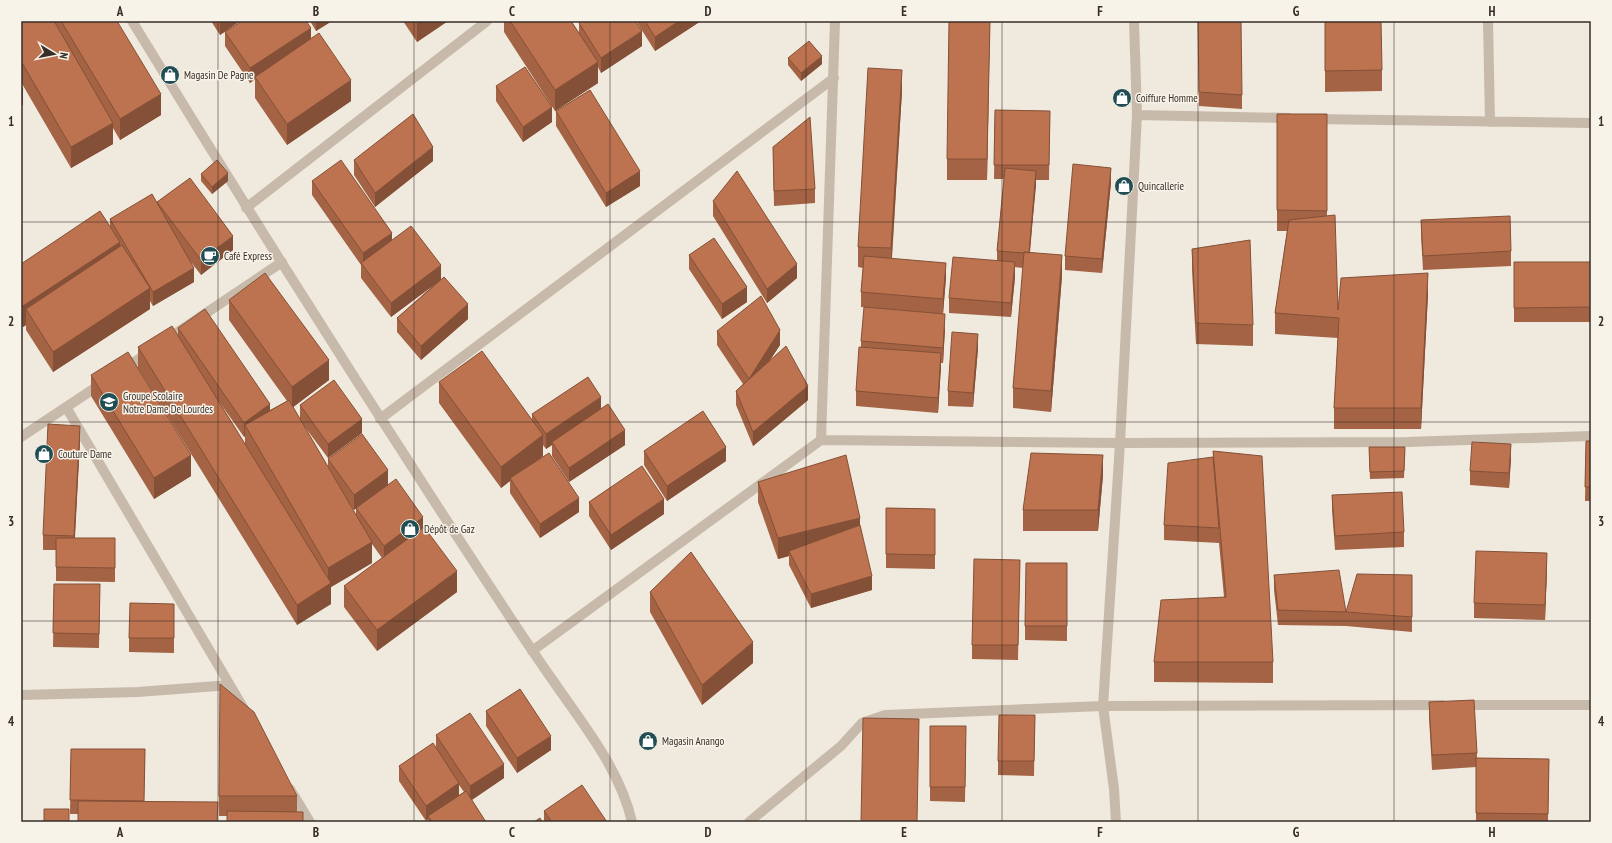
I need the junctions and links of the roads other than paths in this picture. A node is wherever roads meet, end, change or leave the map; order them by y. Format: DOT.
graph roads {
  1 [pos="132,21"];
  2 [pos="487,21"];
  3 [pos="835,21"];
  4 [pos="1134,21"];
  5 [pos="1488,21"];
  6 [pos="834,78"];
  7 [pos="1137,115"];
  8 [pos="1490,122"];
  9 [pos="1591,122"];
  10 [pos="246,208"];
  11 [pos="282,262"];
  12 [pos="66,408"];
  13 [pos="380,419"];
  14 [pos="1591,436"];
  15 [pos="21,437"];
  16 [pos="821,440"];
  17 [pos="1120,443"];
  18 [pos="532,651"];
  19 [pos="230,685"];
  20 [pos="21,695"];
  21 [pos="1591,705"];
  22 [pos="1103,706"];
  23 [pos="250,719"];
  24 [pos="286,781"];
  25 [pos="310,822"];
  26 [pos="632,822"];
  27 [pos="749,822"];
  28 [pos="1116,822"];
  1 -- 10 [label="street"];
  2 -- 10 [label="street"];
  3 -- 6 [label="street"];
  4 -- 7 [label="street"];
  5 -- 8 [label="street"];
  6 -- 13 [label="street"];
  6 -- 16 [label="street"];
  7 -- 8 [label="street"];
  7 -- 17 [label="street"];
  8 -- 9 [label="street"];
  10 -- 11 [label="street"];
  11 -- 12 [label="street"];
  11 -- 13 [label="street"];
  12 -- 15 [label="street"];
  12 -- 19 [label="street"];
  13 -- 18 [label="street"];
  14 -- 17 [label="street"];
  16 -- 17 [label="street"];
  16 -- 18 [label="street"];
  17 -- 22 [label="street"];
  18 -- 26 [label="street"];
  19 -- 20 [label="street"];
  19 -- 23 [label="street"];
  21 -- 22 [label="street"];
  22 -- 27 [label="street"];
  22 -- 28 [label="street"];
  24 -- 25 [label="street"];
}
